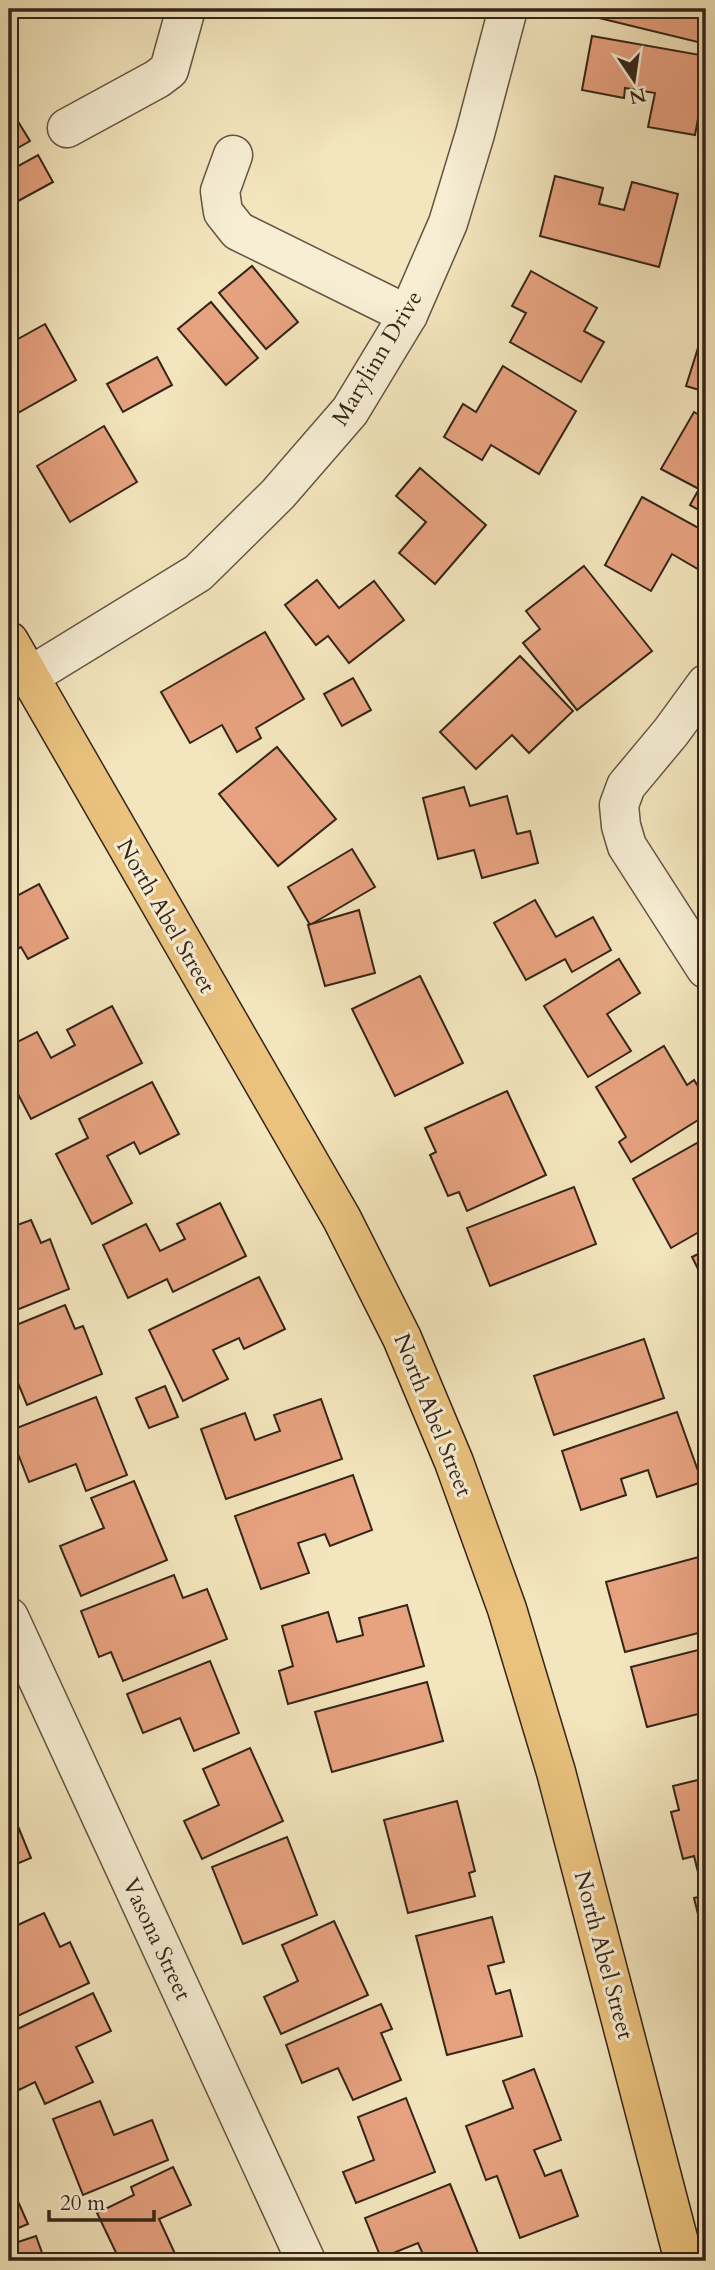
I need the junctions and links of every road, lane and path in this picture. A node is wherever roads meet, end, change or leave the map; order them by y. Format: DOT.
graph roads {
  1 [pos="186,9"];
  2 [pos="508,9"];
  3 [pos="67,128"];
  4 [pos="233,155"];
  5 [pos="408,315"];
  6 [pos="9,641"];
  7 [pos="19,681"];
  8 [pos="706,684"];
  9 [pos="706,970"];
  10 [pos="9,1616"];
  11 [pos="306,2261"];
  12 [pos="684,2261"];
  1 -- 3 [label="street"];
  2 -- 5 [label="street, Marylinn Drive"];
  4 -- 5 [label="street"];
  5 -- 7 [label="street, Marylinn Drive"];
  6 -- 7 [label="main road, North Abel Street"];
  7 -- 12 [label="main road, North Abel Street"];
  8 -- 9 [label="street"];
  10 -- 11 [label="street, Vasona Street"];
}
